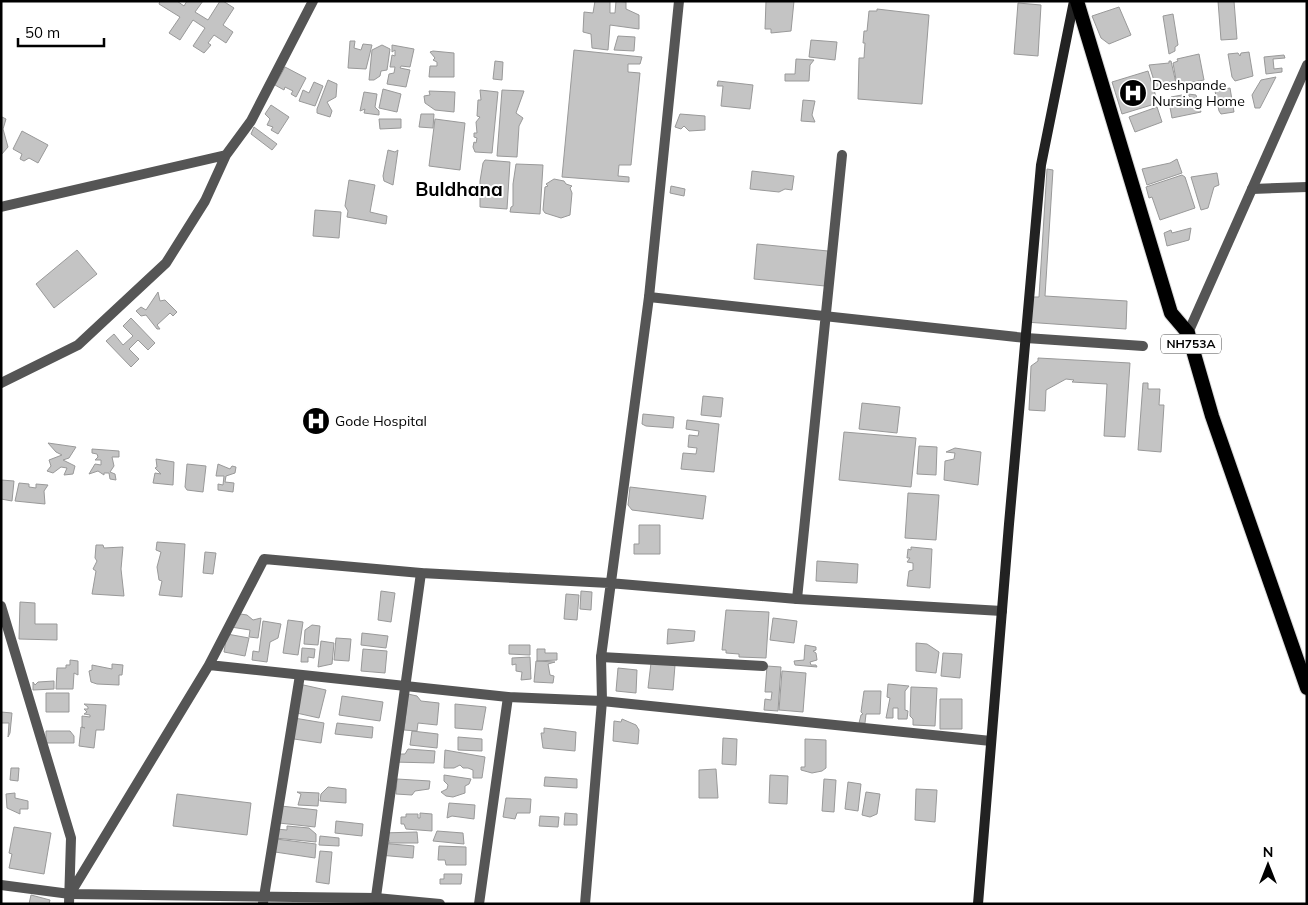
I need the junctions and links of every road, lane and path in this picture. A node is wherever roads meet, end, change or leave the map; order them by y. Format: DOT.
graph roads {
  1 [pos="313,1"];
  2 [pos="679,1"];
  3 [pos="1075,1"];
  4 [pos="1307,65"];
  5 [pos="226,155"];
  6 [pos="842,155"];
  7 [pos="1307,187"];
  8 [pos="1252,189"];
  9 [pos="1,207"];
  10 [pos="649,298"];
  11 [pos="824,316"];
  12 [pos="1188,333"];
  13 [pos="1026,338"];
  14 [pos="1143,346"];
  15 [pos="1,383"];
  16 [pos="421,573"];
  17 [pos="609,583"];
  18 [pos="797,599"];
  19 [pos="1,606"];
  20 [pos="1002,612"];
  21 [pos="601,657"];
  22 [pos="208,665"];
  23 [pos="763,666"];
  24 [pos="300,675"];
  25 [pos="404,685"];
  26 [pos="1307,688"];
  27 [pos="508,697"];
  28 [pos="602,701"];
  29 [pos="991,741"];
  30 [pos="1,885"];
  31 [pos="172,900"];
  32 [pos="68,901"];
  33 [pos="263,901"];
  34 [pos="375,901"];
  35 [pos="440,904"];
  36 [pos="479,904"];
  37 [pos="585,904"];
  38 [pos="978,904"];
  1 -- 5 [label="street"];
  2 -- 10 [label="street"];
  3 -- 12 [label="highway, NH753A"];
  3 -- 13 [label="main road"];
  4 -- 8 [label="street"];
  5 -- 9 [label="street"];
  5 -- 15 [label="street"];
  6 -- 11 [label="street"];
  7 -- 8 [label="street"];
  8 -- 12 [label="street"];
  10 -- 11 [label="street"];
  10 -- 17 [label="street"];
  11 -- 13 [label="street"];
  11 -- 18 [label="street"];
  12 -- 26 [label="highway, NH753A"];
  13 -- 14 [label="street"];
  13 -- 20 [label="main road"];
  16 -- 17 [label="street"];
  16 -- 22 [label="street"];
  16 -- 25 [label="street"];
  17 -- 18 [label="street"];
  17 -- 21 [label="street"];
  18 -- 20 [label="street"];
  19 -- 32 [label="street"];
  20 -- 29 [label="main road"];
  21 -- 23 [label="street"];
  21 -- 28 [label="street"];
  22 -- 24 [label="street"];
  22 -- 32 [label="street"];
  24 -- 25 [label="street"];
  24 -- 33 [label="street"];
  25 -- 27 [label="street"];
  25 -- 34 [label="street"];
  27 -- 28 [label="street"];
  27 -- 36 [label="street"];
  28 -- 29 [label="street"];
  28 -- 37 [label="street"];
  29 -- 38 [label="main road"];
  30 -- 32 [label="street"];
  31 -- 32 [label="street"];
  31 -- 33 [label="street"];
  33 -- 34 [label="street"];
  34 -- 35 [label="street"];
}
